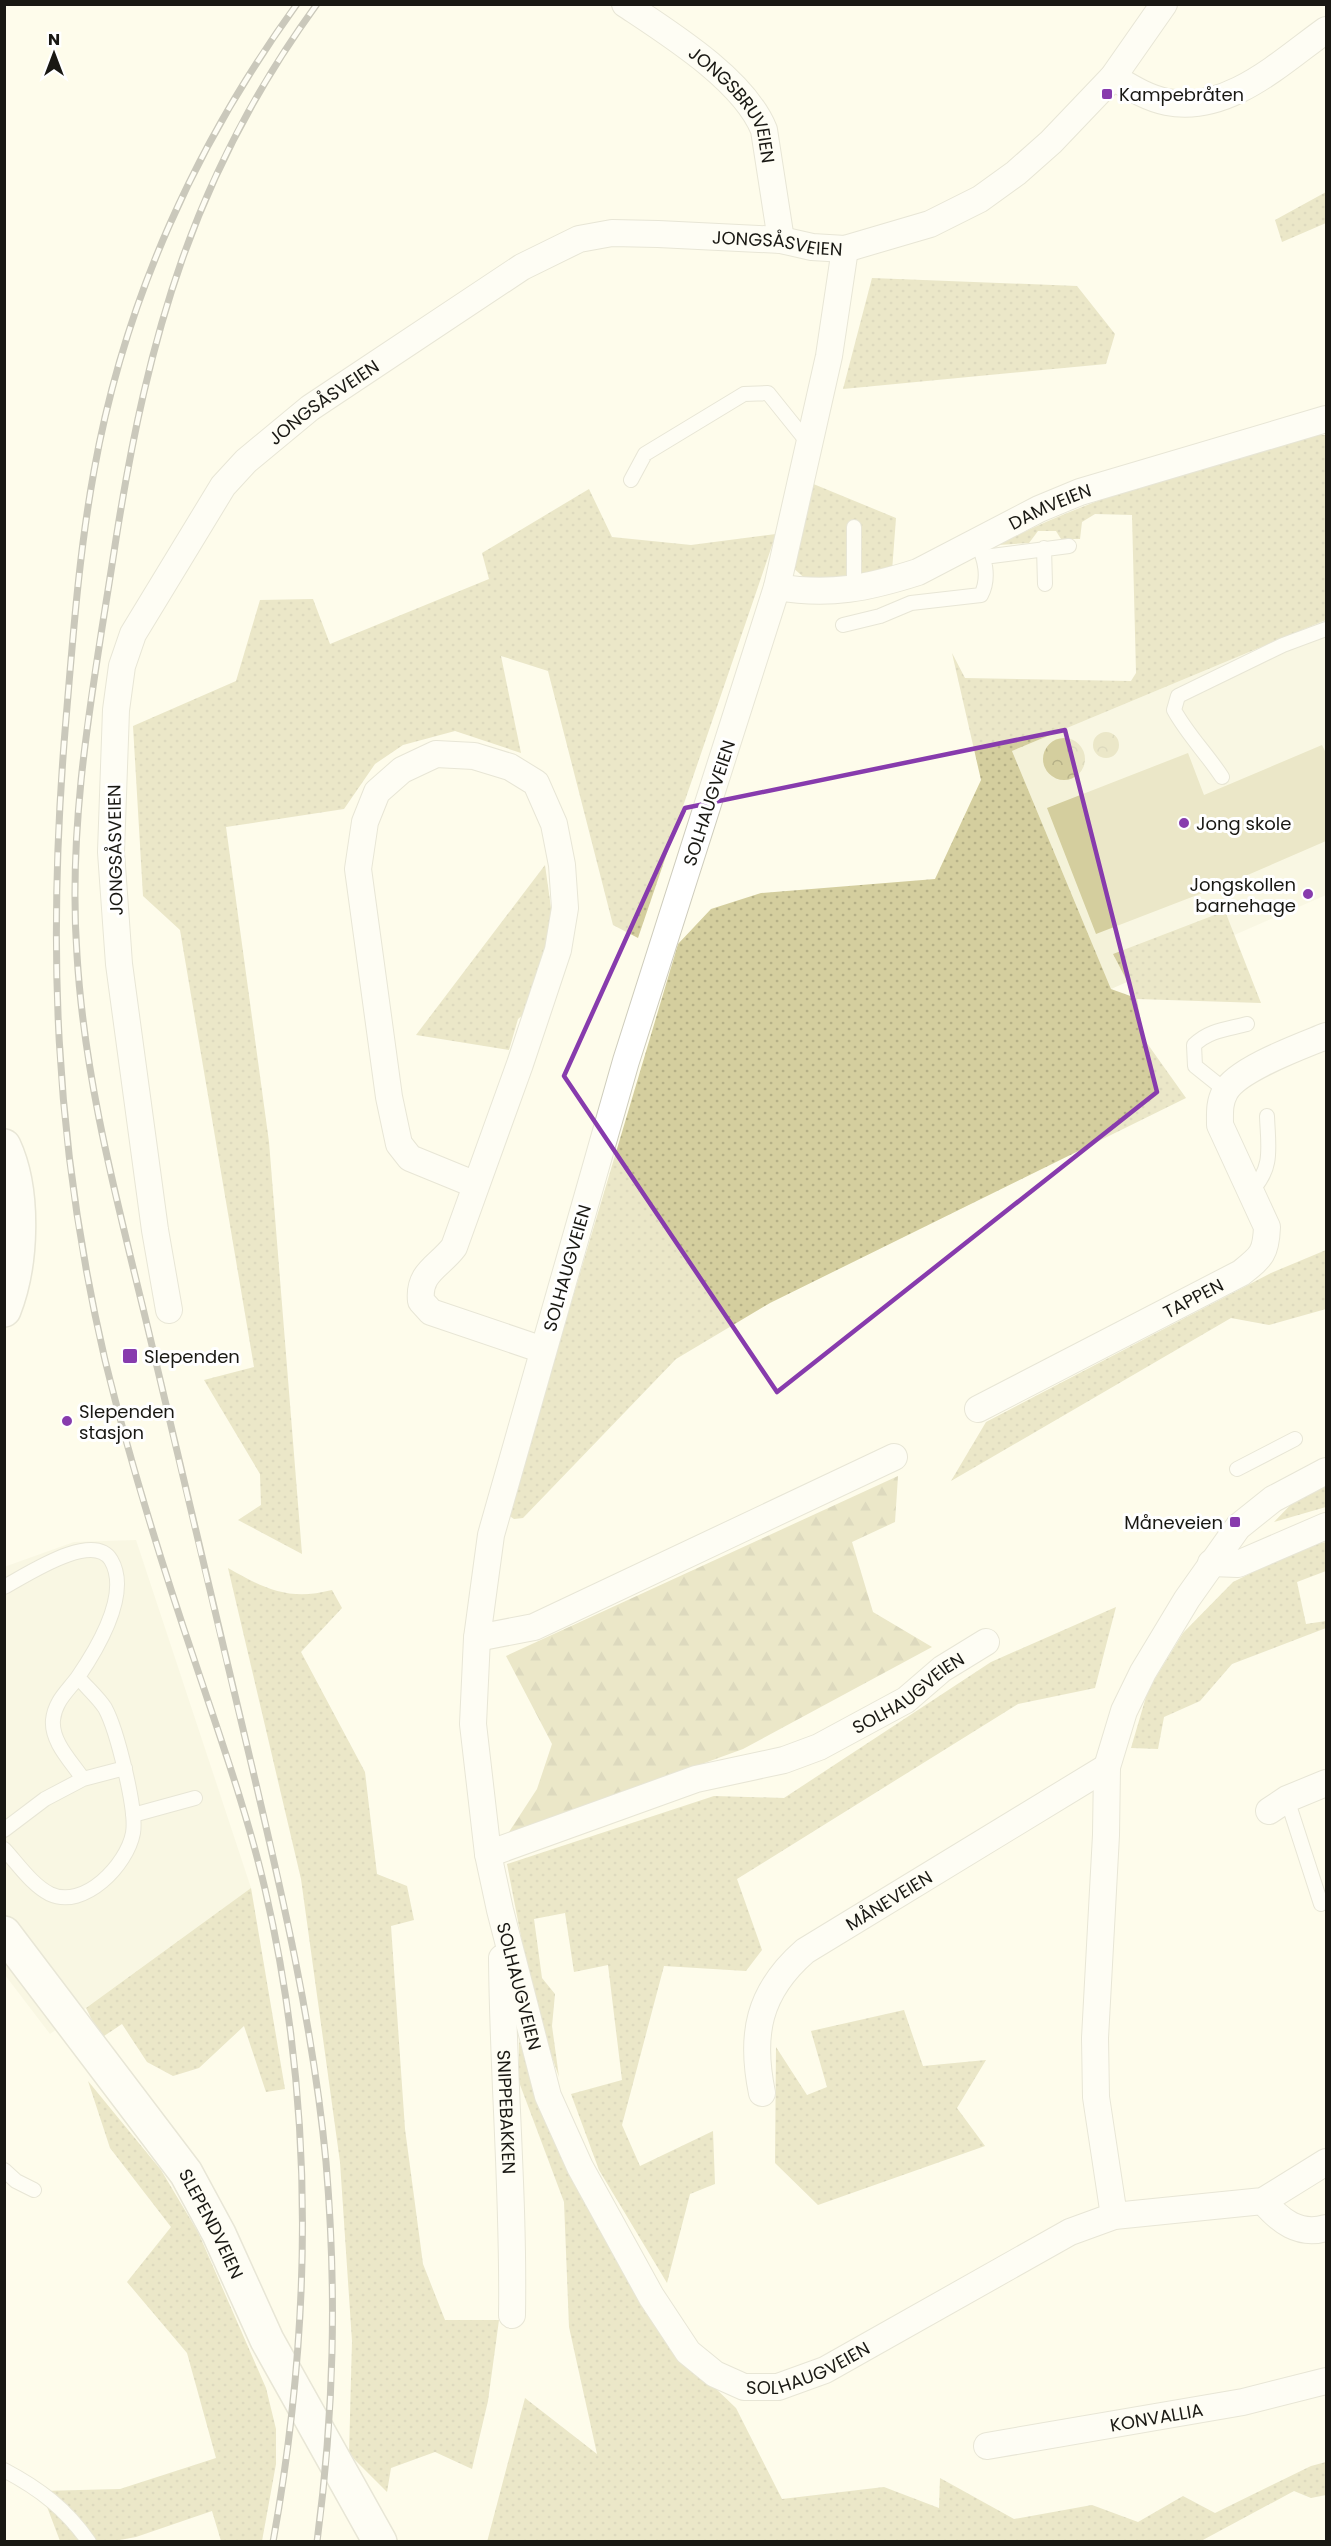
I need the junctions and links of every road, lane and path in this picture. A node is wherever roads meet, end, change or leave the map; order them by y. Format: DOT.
graph roads {
  1 [pos="625,4"];
  2 [pos="1164,4"];
  3 [pos="1326,30"];
  4 [pos="1113,77"];
  5 [pos="780,240"];
  6 [pos="845,249"];
  7 [pos="1326,419"];
  8 [pos="809,444"];
  9 [pos="631,480"];
  10 [pos="854,527"];
  11 [pos="1069,546"];
  12 [pos="1044,548"];
  13 [pos="980,549"];
  14 [pos="1045,584"];
  15 [pos="777,587"];
  16 [pos="854,590"];
  17 [pos="843,625"];
  18 [pos="1326,629"];
  19 [pos="1222,777"];
  20 [pos="1248,1024"];
  21 [pos="1326,1036"];
  22 [pos="1223,1098"];
  23 [pos="1267,1116"];
  24 [pos="4,1146"];
  25 [pos="476,1185"];
  26 [pos="1251,1191"];
  27 [pos="11,1242"];
  28 [pos="4,1310"];
  29 [pos="169,1310"];
  30 [pos="543,1350"];
  31 [pos="978,1409"];
  32 [pos="1295,1439"];
  33 [pos="894,1456"];
  34 [pos="1237,1468"];
  35 [pos="1326,1471"];
  36 [pos="1326,1527"];
  37 [pos="1211,1563"];
  38 [pos="4,1587"];
  39 [pos="477,1638"];
  40 [pos="986,1642"];
  41 [pos="78,1677"];
  42 [pos="1107,1767"];
  43 [pos="125,1768"];
  44 [pos="83,1779"];
  45 [pos="1326,1783"];
  46 [pos="195,1798"];
  47 [pos="1278,1805"];
  48 [pos="133,1815"];
  49 [pos="4,1830"];
  50 [pos="4,1849"];
  51 [pos="488,1854"];
  52 [pos="1322,1904"];
  53 [pos="500,1910"];
  54 [pos="4,1933"];
  55 [pos="762,2094"];
  56 [pos="1326,2162"];
  57 [pos="4,2170"];
  58 [pos="34,2190"];
  59 [pos="1263,2200"];
  60 [pos="1114,2216"];
  61 [pos="1326,2228"];
  62 [pos="512,2315"];
  63 [pos="1326,2380"];
  64 [pos="987,2446"];
  65 [pos="4,2470"];
  66 [pos="89,2541"];
  67 [pos="380,2541"];
  1 -- 5 [label="street, JONGSBRUVEIEN"];
  2 -- 4 [label="street, JONGSÅSVEIEN"];
  3 -- 4 [label="street"];
  4 -- 6 [label="street, JONGSÅSVEIEN"];
  5 -- 6 [label="street, JONGSÅSVEIEN"];
  5 -- 29 [label="street, JONGSÅSVEIEN"];
  6 -- 8 [label="street, SOLHAUGVEIEN"];
  7 -- 13 [label="street, DAMVEIEN"];
  8 -- 9 [label="lane"];
  8 -- 15 [label="street, SOLHAUGVEIEN"];
  10 -- 16 [label="lane"];
  11 -- 12 [label="lane"];
  12 -- 13 [label="lane"];
  12 -- 14 [label="lane"];
  13 -- 16 [label="street, DAMVEIEN"];
  13 -- 17 [label="lane"];
  15 -- 16 [label="street, DAMVEIEN"];
  15 -- 30 [label="street, SOLHAUGVEIEN"];
  18 -- 19 [label="lane"];
  20 -- 22 [label="lane"];
  21 -- 22 [label="street"];
  22 -- 26 [label="street, TAPPEN"];
  23 -- 26 [label="lane"];
  24 -- 27 [label="main road"];
  25 -- 25 [label="street, SOLHAUGVEIEN"];
  25 -- 30 [label="street, SOLHAUGVEIEN"];
  26 -- 31 [label="street, TAPPEN"];
  27 -- 28 [label="main road"];
  30 -- 39 [label="street, SOLHAUGVEIEN"];
  32 -- 34 [label="lane"];
  33 -- 39 [label="street"];
  35 -- 37 [label="street"];
  36 -- 37 [label="street"];
  37 -- 42 [label="street"];
  38 -- 41 [label="lane"];
  39 -- 51 [label="street, SOLHAUGVEIEN"];
  40 -- 51 [label="street, SOLHAUGVEIEN"];
  41 -- 43 [label="lane"];
  41 -- 44 [label="lane"];
  42 -- 55 [label="street, MÅNEVEIEN"];
  42 -- 60 [label="street"];
  43 -- 44 [label="lane"];
  43 -- 48 [label="lane"];
  44 -- 49 [label="lane"];
  45 -- 47 [label="street"];
  46 -- 48 [label="lane"];
  47 -- 52 [label="lane"];
  48 -- 50 [label="lane"];
  51 -- 53 [label="street, SOLHAUGVEIEN"];
  53 -- 60 [label="street, SOLHAUGVEIEN"];
  53 -- 62 [label="street, SNIPPEBAKKEN"];
  54 -- 67 [label="main road, SLEPENDVEIEN"];
  56 -- 59 [label="street, SOLHAUGVEIEN"];
  57 -- 58 [label="lane"];
  59 -- 60 [label="street, SOLHAUGVEIEN"];
  59 -- 61 [label="street"];
  63 -- 64 [label="street, KONVALLIA"];
  65 -- 66 [label="lane"];
}
